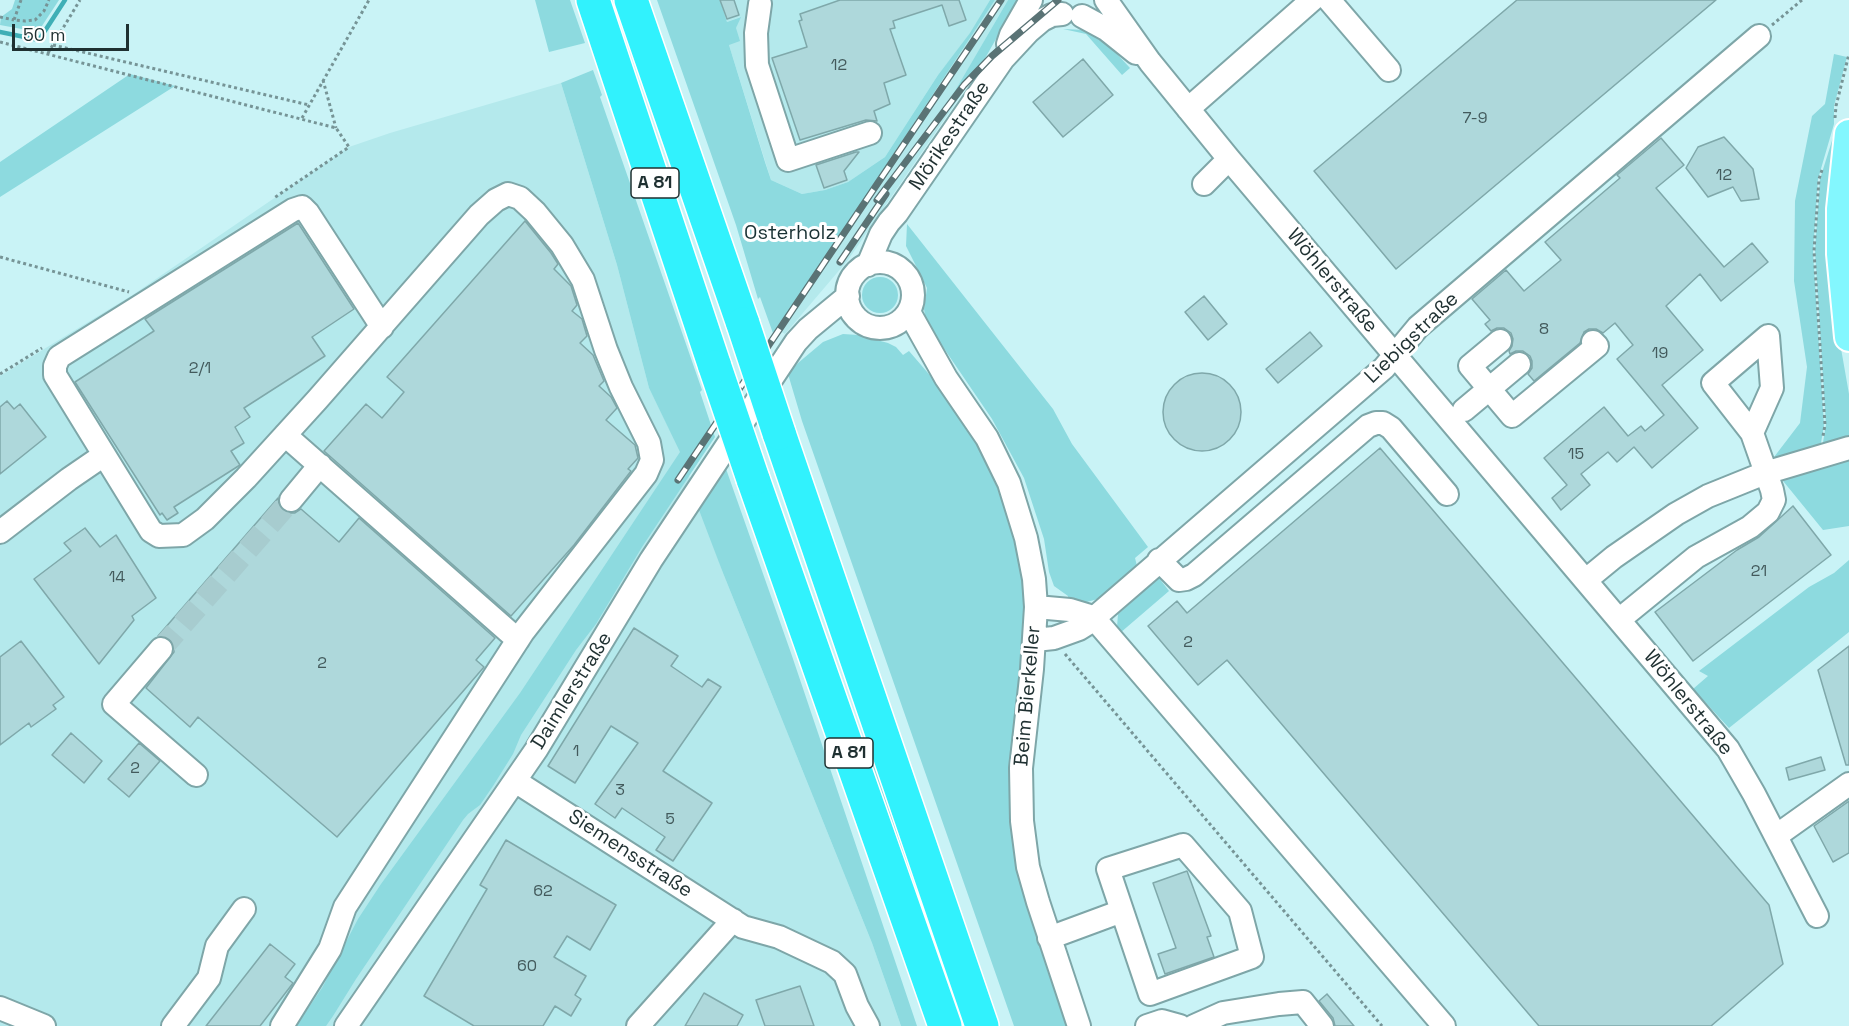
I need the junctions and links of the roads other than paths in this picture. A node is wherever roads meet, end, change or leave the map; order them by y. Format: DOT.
graph roads {
  1 [pos="594,0"];
  2 [pos="632,0"];
  3 [pos="1031,0"];
  4 [pos="1101,0"];
  5 [pos="1106,0"];
  6 [pos="1312,0"];
  7 [pos="1329,0"];
  8 [pos="764,1"];
  9 [pos="1064,10"];
  10 [pos="1759,36"];
  11 [pos="1003,59"];
  12 [pos="1150,62"];
  13 [pos="1389,70"];
  14 [pos="1188,109"];
  15 [pos="870,134"];
  16 [pos="1849,134"];
  17 [pos="1229,159"];
  18 [pos="1204,184"];
  19 [pos="897,213"];
  20 [pos="868,265"];
  21 [pos="895,266"];
  22 [pos="848,296"];
  23 [pos="909,312"];
  24 [pos="860,321"];
  25 [pos="382,327"];
  26 [pos="889,327"];
  27 [pos="1849,338"];
  28 [pos="1500,341"];
  29 [pos="1593,342"];
  30 [pos="791,351"];
  31 [pos="1395,355"];
  32 [pos="1526,371"];
  33 [pos="946,378"];
  34 [pos="1496,396"];
  35 [pos="1464,410"];
  36 [pos="1752,433"];
  37 [pos="285,435"];
  38 [pos="1845,449"];
  39 [pos="104,455"];
  40 [pos="320,465"];
  41 [pos="1765,473"];
  42 [pos="1447,494"];
  43 [pos="291,500"];
  44 [pos="0,531"];
  45 [pos="1159,560"];
  46 [pos="1586,580"];
  47 [pos="1036,607"];
  48 [pos="1093,617"];
  49 [pos="1620,619"];
  50 [pos="1044,639"];
  51 [pos="518,640"];
  52 [pos="161,649"];
  53 [pos="196,775"];
  54 [pos="516,781"];
  55 [pos="1849,784"];
  56 [pos="1776,836"];
  57 [pos="244,909"];
  58 [pos="1122,911"];
  59 [pos="1817,916"];
  60 [pos="738,923"];
  61 [pos="1049,938"];
  62 [pos="0,1008"];
  63 [pos="44,1026"];
  64 [pos="173,1026"];
  65 [pos="282,1026"];
  66 [pos="346,1026"];
  67 [pos="638,1026"];
  68 [pos="868,1026"];
  69 [pos="945,1026"];
  70 [pos="982,1026"];
  71 [pos="1079,1026"];
  72 [pos="1194,1026"];
  73 [pos="1322,1026"];
  74 [pos="1444,1026"];
  1 -- 69 [label="highway, A 81, bridge"];
  2 -- 70 [label="highway, A 81, bridge"];
  3 -- 11 [label="street, Mörikestraße"];
  4 -- 9 [label="street, Mörikestraße"];
  5 -- 12 [label="street, Wöhlerstraße"];
  6 -- 14 [label="street"];
  7 -- 13 [label="street"];
  8 -- 15 [label="street"];
  9 -- 11 [label="street, Mörikestraße"];
  9 -- 12 [label="street, Wöhlerstraße"];
  10 -- 31 [label="street, Liebigstraße"];
  11 -- 19 [label="street, Mörikestraße"];
  12 -- 14 [label="street, Wöhlerstraße"];
  14 -- 17 [label="street, Wöhlerstraße"];
  16 -- 27 [label="main road"];
  17 -- 18 [label="street"];
  17 -- 31 [label="street, Wöhlerstraße"];
  19 -- 20 [label="street, Mörikestraße"];
  19 -- 21 [label="street, Mörikestraße"];
  20 -- 21 [label="street"];
  20 -- 22 [label="street"];
  21 -- 23 [label="street"];
  22 -- 24 [label="street"];
  22 -- 30 [label="street, Daimlerstraße"];
  23 -- 26 [label="street"];
  23 -- 33 [label="street, Beim Bierkeller"];
  24 -- 26 [label="street"];
  24 -- 30 [label="street, Daimlerstraße"];
  25 -- 37 [label="street"];
  25 -- 39 [label="street"];
  25 -- 51 [label="street"];
  26 -- 33 [label="street, Beim Bierkeller"];
  28 -- 34 [label="street"];
  29 -- 34 [label="street"];
  30 -- 54 [label="street, Daimlerstraße"];
  31 -- 45 [label="street, Liebigstraße"];
  31 -- 46 [label="street, Wöhlerstraße"];
  32 -- 34 [label="street"];
  33 -- 47 [label="street, Beim Bierkeller"];
  34 -- 35 [label="street"];
  36 -- 41 [label="street"];
  37 -- 39 [label="street"];
  37 -- 40 [label="street"];
  38 -- 41 [label="street"];
  39 -- 44 [label="street"];
  40 -- 43 [label="street"];
  40 -- 51 [label="street"];
  41 -- 46 [label="street"];
  41 -- 49 [label="street"];
  42 -- 45 [label="street"];
  45 -- 48 [label="street, Liebigstraße"];
  46 -- 49 [label="street, Wöhlerstraße"];
  47 -- 48 [label="street"];
  47 -- 50 [label="street, Beim Bierkeller"];
  48 -- 50 [label="street, Liebigstraße"];
  48 -- 74 [label="street"];
  49 -- 56 [label="street, Wöhlerstraße"];
  50 -- 61 [label="street, Beim Bierkeller"];
  51 -- 65 [label="street"];
  52 -- 53 [label="street"];
  54 -- 60 [label="street, Siemensstraße"];
  54 -- 66 [label="street, Daimlerstraße"];
  55 -- 56 [label="street"];
  56 -- 59 [label="street, Wöhlerstraße"];
  57 -- 64 [label="street"];
  58 -- 58 [label="street"];
  58 -- 61 [label="street"];
  60 -- 67 [label="street"];
  60 -- 68 [label="street, Siemensstraße"];
  61 -- 71 [label="street, Beim Bierkeller"];
  62 -- 63 [label="street"];
  72 -- 73 [label="street"];
}
